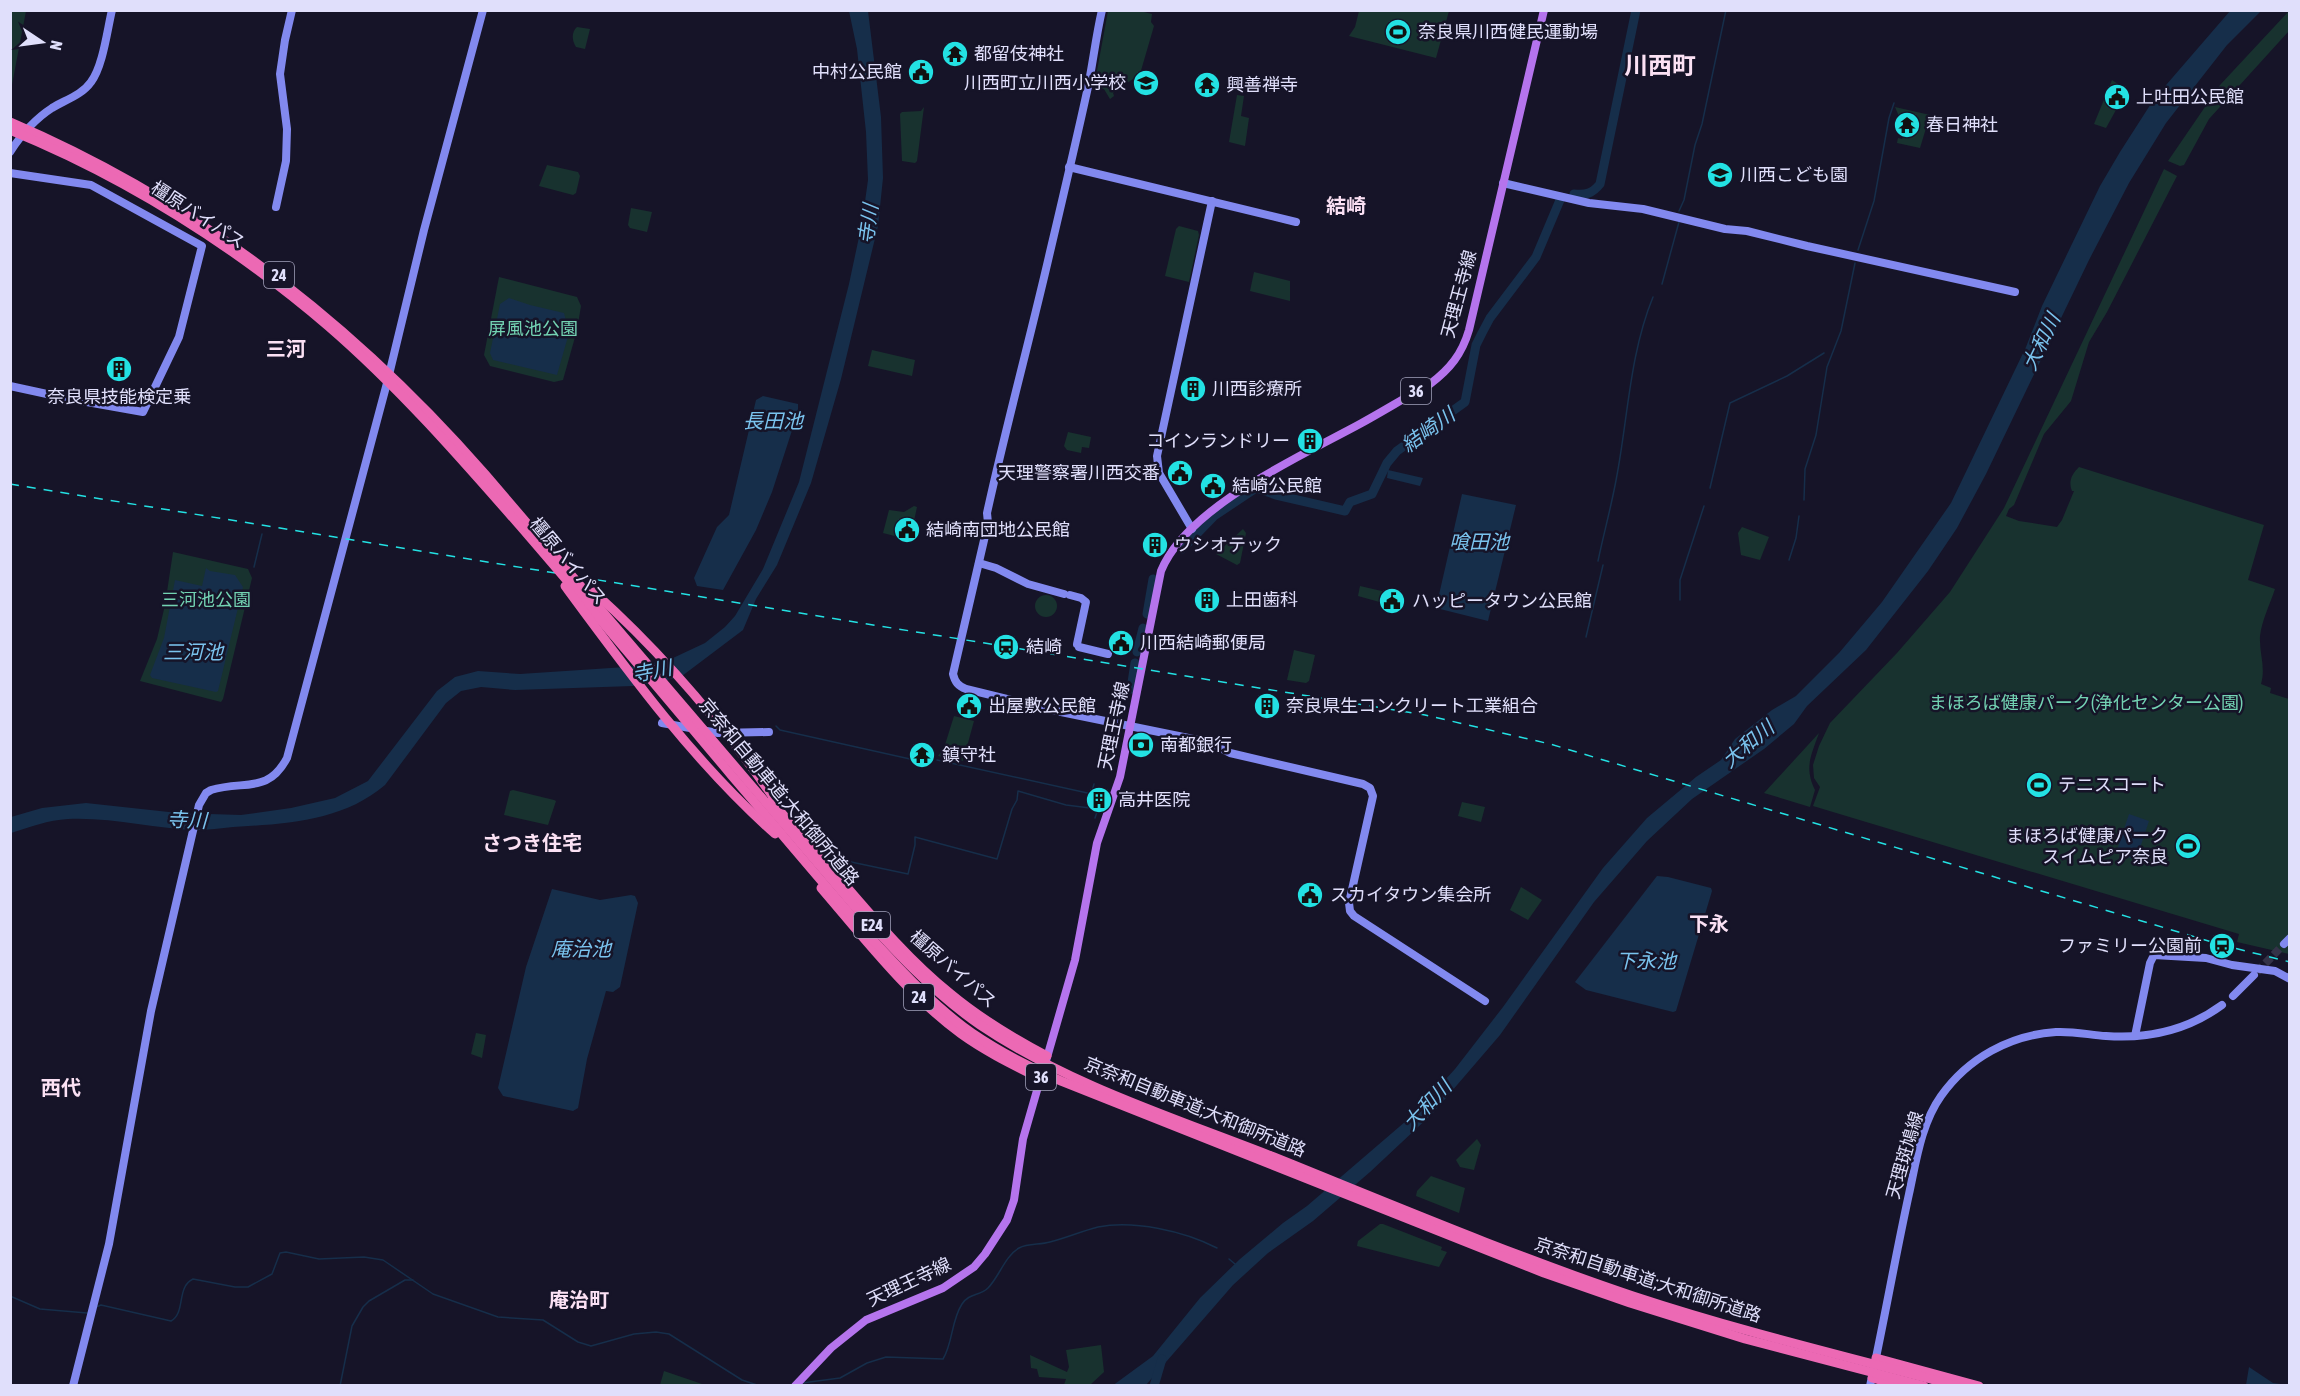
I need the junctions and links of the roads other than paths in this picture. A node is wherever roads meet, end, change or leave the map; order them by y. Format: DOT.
graph roads {
  1 [pos="112,10"];
  2 [pos="292,10"];
  3 [pos="483,10"];
  4 [pos="1102,10"];
  5 [pos="1544,10"];
  6 [pos="10,121"];
  7 [pos="29,128"];
  8 [pos="14,133"];
  9 [pos="10,152"];
  10 [pos="1069,166"];
  11 [pos="10,173"];
  12 [pos="1503,183"];
  13 [pos="1212,201"];
  14 [pos="276,207"];
  15 [pos="1296,222"];
  16 [pos="2015,292"];
  17 [pos="390,371"];
  18 [pos="387,383"];
  19 [pos="10,386"];
  20 [pos="1192,530"];
  21 [pos="542,555"];
  22 [pos="979,563"];
  23 [pos="581,581"];
  24 [pos="1108,654"];
  25 [pos="662,723"];
  26 [pos="1130,726"];
  27 [pos="769,732"];
  28 [pos="802,853"];
  29 [pos="2254,975"];
  30 [pos="2289,979"];
  31 [pos="2233,996"];
  32 [pos="1485,1001"];
  33 [pos="2222,1005"];
  34 [pos="2135,1036"];
  35 [pos="1047,1056"];
  36 [pos="1041,1079"];
  37 [pos="1876,1358"];
  38 [pos="1871,1382"];
  39 [pos="797,1383"];
  40 [pos="73,1386"];
  41 [pos="1903,1386"];
  42 [pos="1924,1386"];
  43 [pos="1957,1386"];
  44 [pos="1979,1386"];
  1 -- 7 [label="street"];
  2 -- 14 [label="street"];
  3 -- 17 [label="street"];
  4 -- 10 [label="street"];
  5 -- 12 [label="main road, 天理王寺線 / 36"];
  6 -- 7 [label="highway, 橿原バイパス / 24"];
  6 -- 28 [label="highway, 京奈和自動車道;大和御所道路 / E24, bridge"];
  7 -- 8 [label="street"];
  7 -- 17 [label="highway, 橿原バイパス / 24"];
  8 -- 9 [label="street"];
  8 -- 18 [label="highway, 橿原バイパス / 24"];
  8 -- 28 [label="highway, 京奈和自動車道;大和御所道路 / E24, bridge"];
  10 -- 13 [label="street"];
  10 -- 22 [label="street"];
  11 -- 19 [label="street"];
  12 -- 16 [label="street"];
  12 -- 20 [label="main road, 天理王寺線 / 36"];
  13 -- 15 [label="street"];
  13 -- 20 [label="street"];
  17 -- 18 [label="street"];
  17 -- 23 [label="highway, 橿原バイパス / 24, bridge"];
  18 -- 21 [label="highway, 橿原バイパス / 24, bridge"];
  18 -- 40 [label="street"];
  20 -- 26 [label="main road, 天理王寺線 / 36"];
  21 -- 28 [label="highway, bridge"];
  21 -- 36 [label="highway, 橿原バイパス / 24, bridge"];
  22 -- 24 [label="street"];
  22 -- 26 [label="street"];
  23 -- 28 [label="highway, bridge"];
  23 -- 35 [label="highway, 橿原バイパス / 24, bridge"];
  25 -- 27 [label="street"];
  26 -- 32 [label="street"];
  26 -- 35 [label="main road, 天理王寺線 / 36"];
  28 -- 42 [label="highway, 京奈和自動車道;大和御所道路 / E24, bridge"];
  28 -- 43 [label="highway, 京奈和自動車道;大和御所道路 / E24, bridge"];
  29 -- 31 [label="street"];
  30 -- 34 [label="street"];
  33 -- 34 [label="street, 天理斑鳩線"];
  34 -- 37 [label="street, 天理斑鳩線"];
  35 -- 36 [label="main road, 天理王寺線 / 36"];
  36 -- 39 [label="main road, 天理王寺線 / 36"];
  37 -- 38 [label="street, 天理斑鳩線"];
  37 -- 44 [label="highway"];
  38 -- 41 [label="highway"];
}
